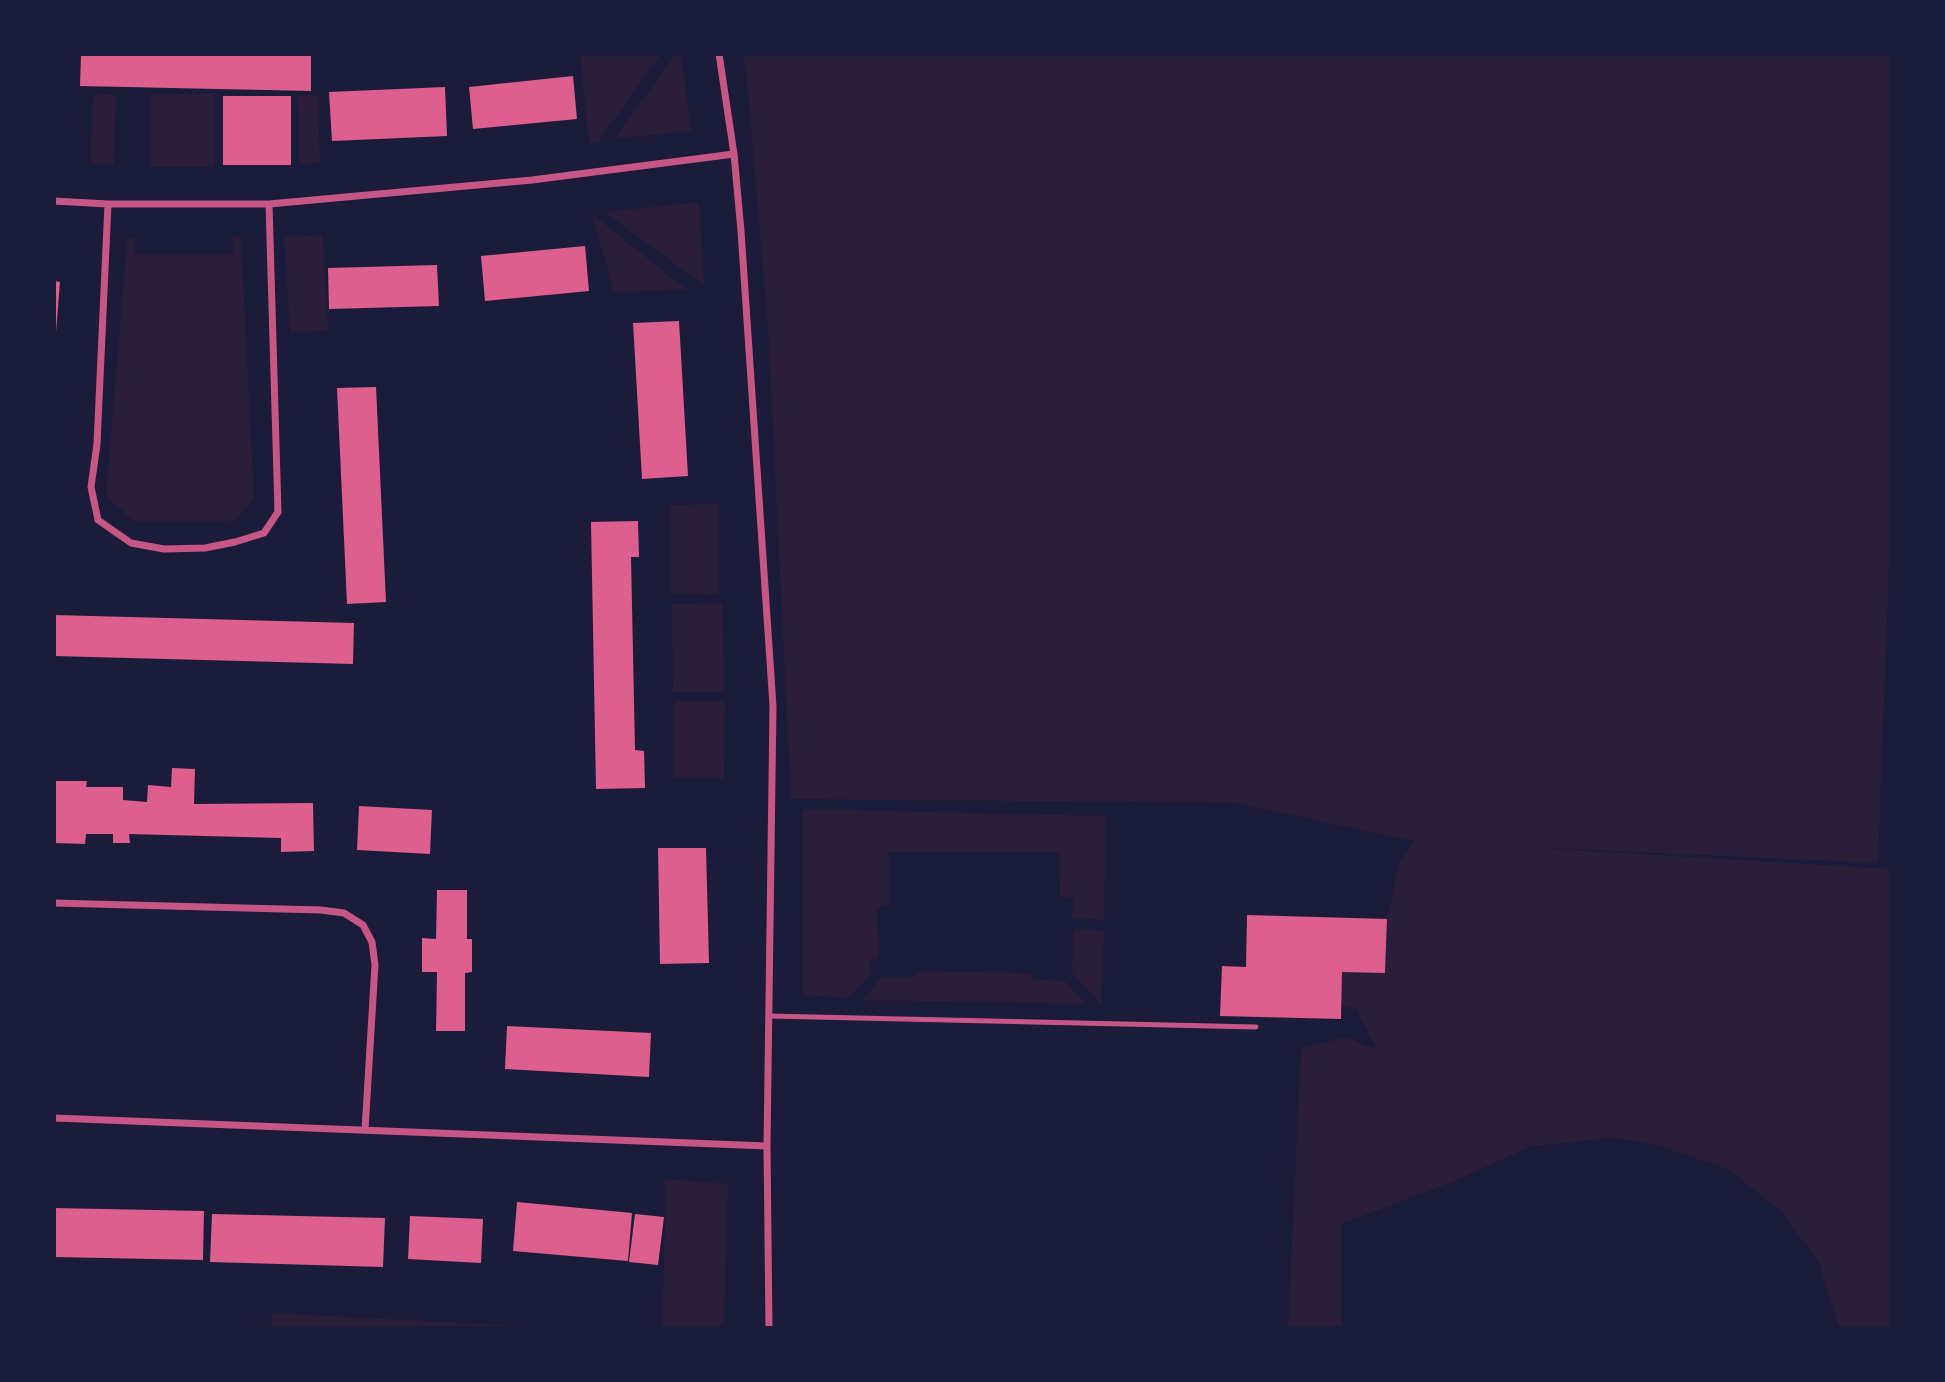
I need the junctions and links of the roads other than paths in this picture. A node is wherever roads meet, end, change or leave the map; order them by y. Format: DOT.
graph roads {
  1 [pos="719,54"];
  2 [pos="734,154"];
  3 [pos="54,201"];
  4 [pos="108,204"];
  5 [pos="269,204"];
  6 [pos="54,903"];
  7 [pos="769,1016"];
  8 [pos="1256,1027"];
  9 [pos="54,1118"];
  10 [pos="365,1130"];
  11 [pos="767,1146"];
  12 [pos="769,1328"];
  1 -- 2 [label="street"];
  2 -- 5 [label="street"];
  2 -- 7 [label="street"];
  3 -- 4 [label="street"];
  4 -- 5 [label="street"];
  4 -- 5 [label="street"];
  6 -- 10 [label="street"];
  7 -- 8 [label="lane"];
  7 -- 11 [label="street"];
  9 -- 10 [label="street"];
  10 -- 11 [label="street"];
  11 -- 12 [label="street"];
}
